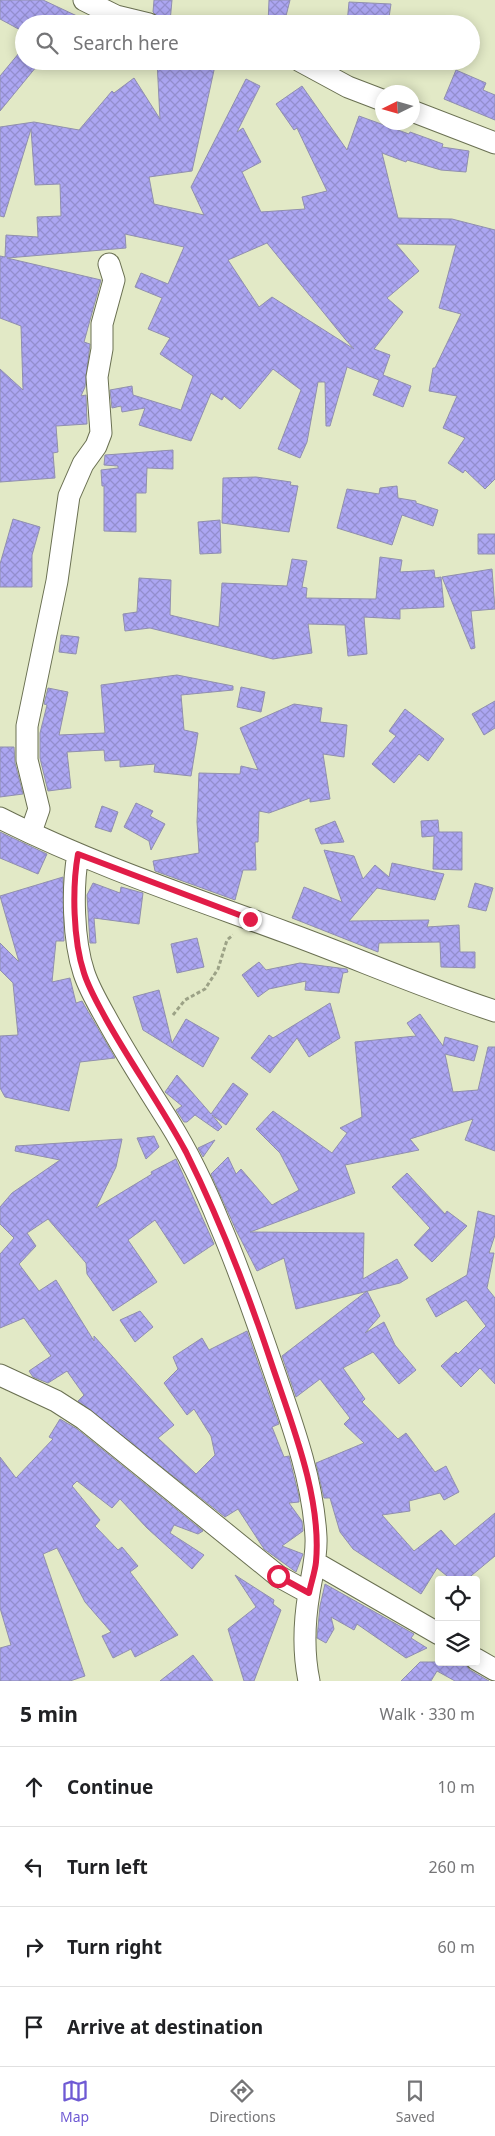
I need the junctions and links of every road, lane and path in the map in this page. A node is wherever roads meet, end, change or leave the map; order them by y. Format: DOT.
graph roads {
  1 [pos="84,0"];
  2 [pos="114,15"];
  3 [pos="317,70"];
  4 [pos="375,97"];
  5 [pos="420,114"];
  6 [pos="495,143"];
  7 [pos="109,264"];
  8 [pos="0,818"];
  9 [pos="31,832"];
  10 [pos="78,854"];
  11 [pos="250,919"];
  12 [pos="495,1011"];
  13 [pos="173,1015"];
  14 [pos="0,1375"];
  15 [pos="316,1563"];
  16 [pos="309,1593"];
  17 [pos="435,1632"];
  18 [pos="480,1661"];
  19 [pos="495,1670"];
  20 [pos="309,1681"];
  1 -- 2 [label="street"];
  3 -- 4 [label="street"];
  5 -- 6 [label="street"];
  7 -- 9 [label="street"];
  8 -- 9 [label="street"];
  9 -- 10 [label="street"];
  10 -- 11 [label="street"];
  10 -- 15 [label="street"];
  11 -- 12 [label="street"];
  11 -- 13 [label="path"];
  14 -- 16 [label="street"];
  15 -- 16 [label="street"];
  15 -- 17 [label="street"];
  16 -- 20 [label="street"];
  18 -- 19 [label="street"];
}
